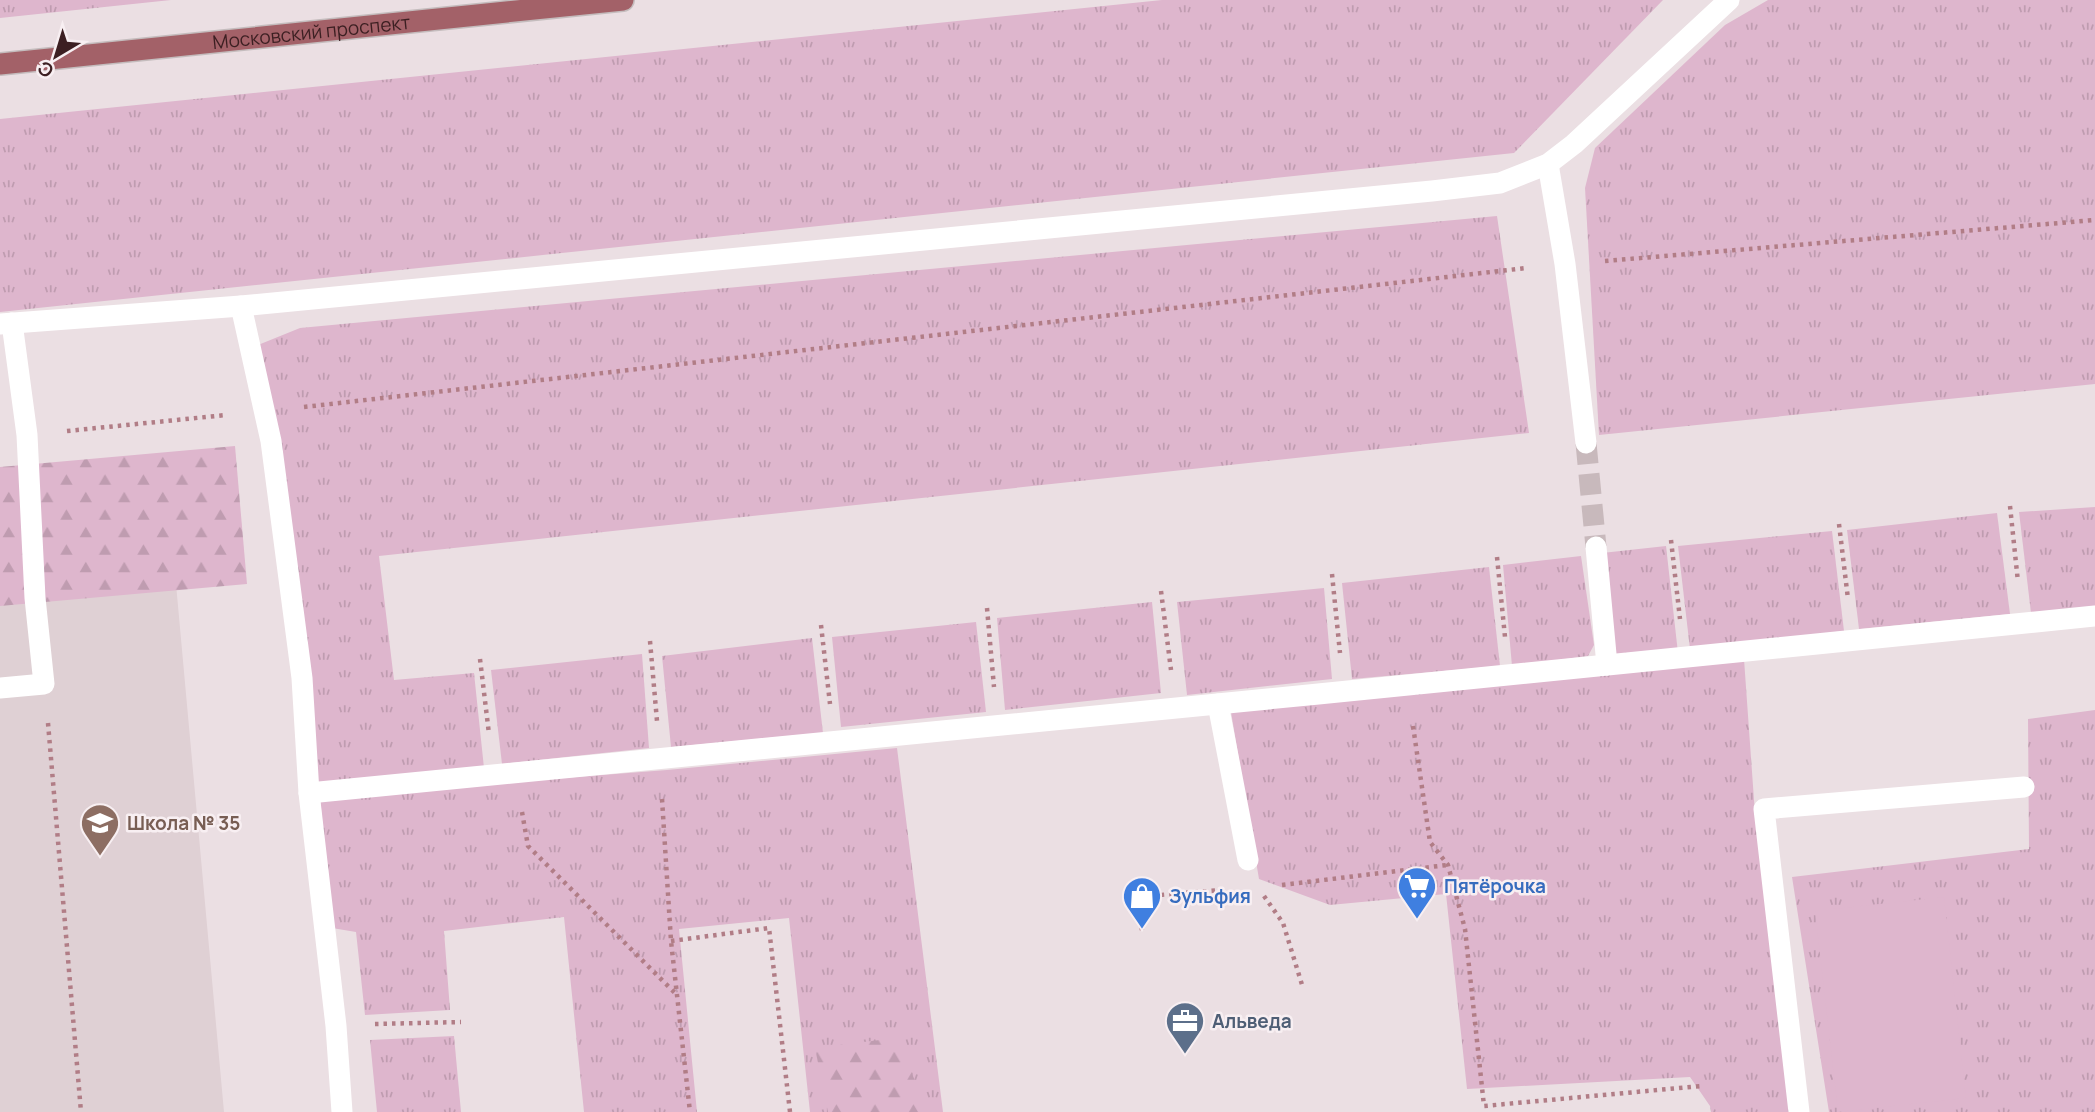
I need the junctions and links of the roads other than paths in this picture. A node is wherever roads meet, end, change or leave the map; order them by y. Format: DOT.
graph roads {
  1 [pos="623,0"];
  2 [pos="1729,0"];
  3 [pos="0,64"];
  4 [pos="1548,164"];
  5 [pos="241,306"];
  6 [pos="6,324"];
  7 [pos="1586,443"];
  8 [pos="1596,548"];
  9 [pos="2095,616"];
  10 [pos="1607,665"];
  11 [pos="0,688"];
  12 [pos="1218,704"];
  13 [pos="2024,787"];
  14 [pos="309,793"];
  15 [pos="1248,860"];
  16 [pos="342,1112"];
  17 [pos="1799,1112"];
  1 -- 3 [label="main road, Московский проспект"];
  2 -- 4 [label="street"];
  4 -- 5 [label="street"];
  4 -- 7 [label="street"];
  5 -- 6 [label="street"];
  5 -- 14 [label="street"];
  6 -- 11 [label="street"];
  8 -- 10 [label="street"];
  9 -- 10 [label="street"];
  10 -- 12 [label="street"];
  12 -- 14 [label="street"];
  12 -- 15 [label="street"];
  13 -- 17 [label="street"];
  14 -- 16 [label="street"];
}
